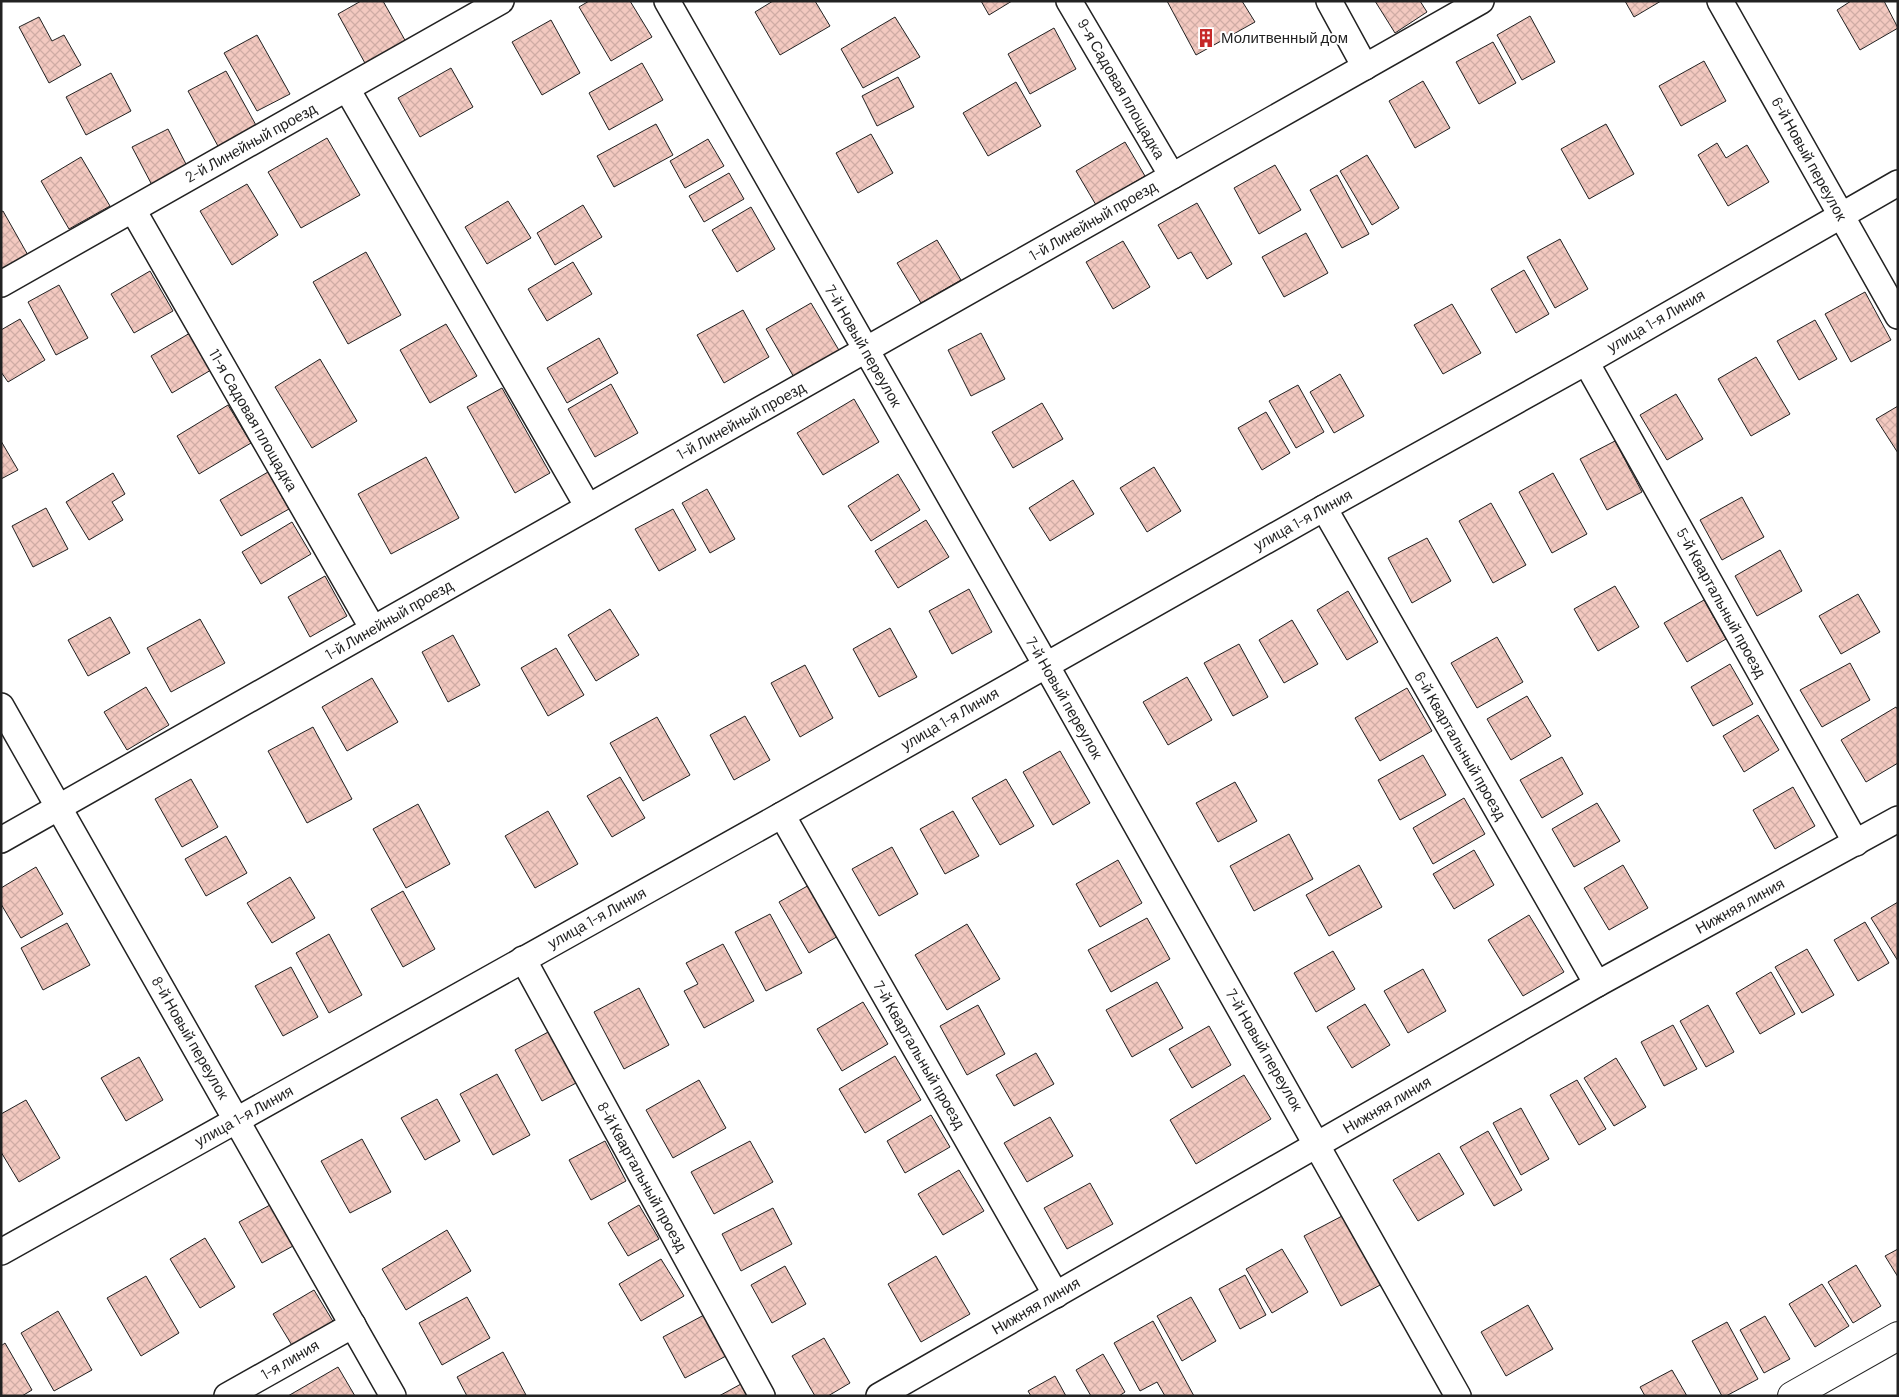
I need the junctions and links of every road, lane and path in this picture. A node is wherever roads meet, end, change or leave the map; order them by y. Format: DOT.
graph roads {
  1 [pos="501,1"];
  2 [pos="666,1"];
  3 [pos="1069,1"];
  4 [pos="1329,1"];
  5 [pos="1481,1"];
  6 [pos="1720,1"];
  7 [pos="1365,67"];
  8 [pos="347,89"];
  9 [pos="1172,176"];
  10 [pos="1898,183"];
  11 [pos="133,210"];
  12 [pos="1841,215"];
  13 [pos="1,284"];
  14 [pos="1898,316"];
  15 [pos="866,350"];
  16 [pos="1586,362"];
  17 [pos="588,507"];
  18 [pos="1324,508"];
  19 [pos="373,629"];
  20 [pos="1046,665"];
  21 [pos="1,706"];
  22 [pos="58,807"];
  23 [pos="782,815"];
  24 [pos="1898,819"];
  25 [pos="1,840"];
  26 [pos="1856,843"];
  27 [pos="522,959"];
  28 [pos="1597,984"];
  29 [pos="236,1120"];
  30 [pos="1317,1145"];
  31 [pos="1,1252"];
  32 [pos="1056,1294"];
  33 [pos="352,1324"];
  34 [pos="1898,1336"];
  35 [pos="227,1396"];
  36 [pos="393,1396"];
  37 [pos="762,1396"];
  38 [pos="879,1396"];
  39 [pos="1458,1396"];
  40 [pos="1792,1396"];
  1 -- 8 [label="street, 2-й Линейный проезд"];
  2 -- 15 [label="street, 7-й Новый переулок"];
  3 -- 9 [label="street, 9-я Садовая площадка"];
  4 -- 7 [label="street"];
  5 -- 7 [label="street, 1-й Линейный проезд"];
  6 -- 12 [label="street, 6-й Новый переулок"];
  7 -- 9 [label="street, 1-й Линейный проезд"];
  8 -- 11 [label="street, 2-й Линейный проезд"];
  8 -- 17 [label="street"];
  9 -- 15 [label="street, 1-й Линейный проезд"];
  10 -- 12 [label="street, улица 1-я Линия"];
  11 -- 13 [label="street, 2-й Линейный проезд"];
  11 -- 19 [label="street, 11-я Садовая площадка"];
  12 -- 14 [label="street, 6-й Новый переулок"];
  12 -- 16 [label="street, улица 1-я Линия"];
  15 -- 17 [label="street, 1-й Линейный проезд"];
  15 -- 20 [label="street, 7-й Новый переулок"];
  16 -- 18 [label="street, улица 1-я Линия"];
  16 -- 26 [label="street, 5-й Квартальный проезд"];
  17 -- 19 [label="street, 1-й Линейный проезд"];
  18 -- 20 [label="street, улица 1-я Линия"];
  18 -- 28 [label="street, 6-й Квартальный проезд"];
  19 -- 22 [label="street, 1-й Линейный проезд"];
  20 -- 23 [label="street, улица 1-я Линия"];
  20 -- 30 [label="street, 7-й Новый переулок"];
  21 -- 22 [label="street, 8-й Новый переулок"];
  22 -- 25 [label="street, 1-й Линейный проезд"];
  22 -- 29 [label="street, 8-й Новый переулок"];
  23 -- 27 [label="street, улица 1-я Линия"];
  23 -- 32 [label="street, 7-й Квартальный проезд"];
  24 -- 26 [label="street, Нижняя линия"];
  26 -- 28 [label="street, Нижняя линия"];
  27 -- 29 [label="street, улица 1-я Линия"];
  27 -- 37 [label="street, 8-й Квартальный проезд"];
  28 -- 30 [label="street, Нижняя линия"];
  29 -- 31 [label="street, улица 1-я Линия"];
  29 -- 33 [label="street, 8-й Новый переулок"];
  30 -- 32 [label="street, Нижняя линия"];
  30 -- 39 [label="street, 7-й Новый переулок"];
  32 -- 38 [label="street, Нижняя линия"];
  33 -- 35 [label="street, 1-я линия"];
  33 -- 36 [label="street, 8-й Новый переулок"];
  34 -- 40 [label="main road"];
}
